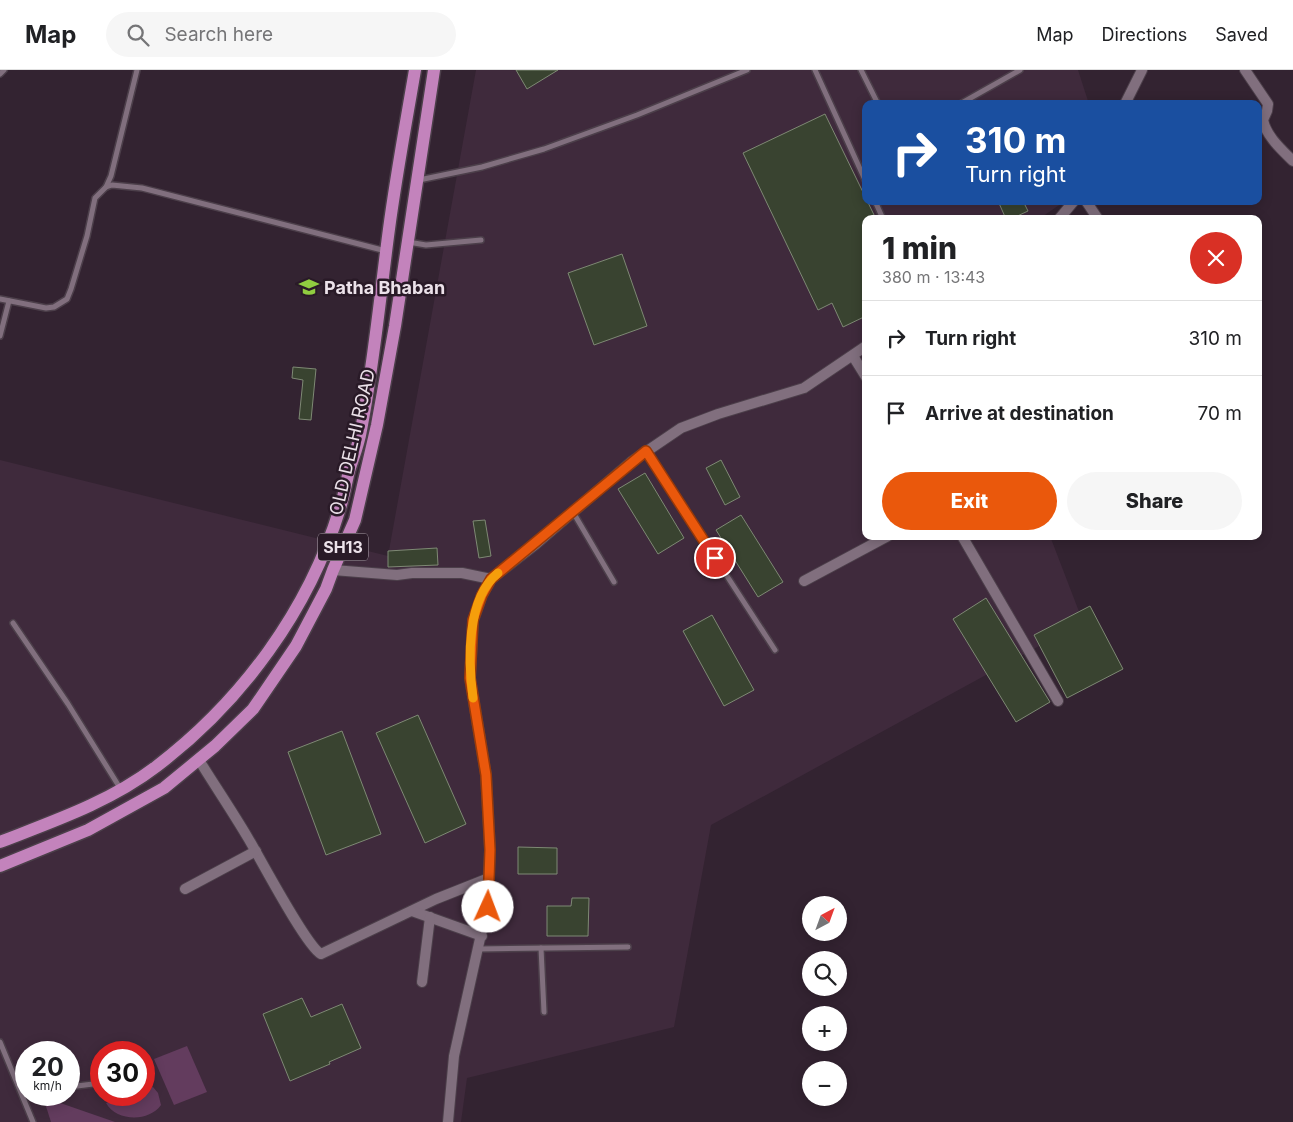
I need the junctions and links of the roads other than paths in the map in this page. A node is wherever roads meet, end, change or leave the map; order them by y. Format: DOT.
graph roads {
  1 [pos="4,70"];
  2 [pos="137,70"];
  3 [pos="414,70"];
  4 [pos="434,70"];
  5 [pos="747,70"];
  6 [pos="815,70"];
  7 [pos="861,70"];
  8 [pos="1020,70"];
  9 [pos="1142,70"];
  10 [pos="1245,70"];
  11 [pos="0,74"];
  12 [pos="876,100"];
  13 [pos="967,100"];
  14 [pos="1127,100"];
  15 [pos="1293,161"];
  16 [pos="862,173"];
  17 [pos="417,180"];
  18 [pos="106,186"];
  19 [pos="1071,205"];
  20 [pos="1062,215"];
  21 [pos="482,240"];
  22 [pos="408,242"];
  23 [pos="387,251"];
  24 [pos="0,299"];
  25 [pos="9,301"];
  26 [pos="0,336"];
  27 [pos="862,349"];
  28 [pos="853,356"];
  29 [pos="862,371"];
  30 [pos="646,451"];
  31 [pos="573,511"];
  32 [pos="881,540"];
  33 [pos="964,540"];
  34 [pos="333,570"];
  35 [pos="491,579"];
  36 [pos="804,581"];
  37 [pos="614,582"];
  38 [pos="13,623"];
  39 [pos="775,650"];
  40 [pos="1058,701"];
  41 [pos="199,760"];
  42 [pos="120,790"];
  43 [pos="0,842"];
  44 [pos="256,851"];
  45 [pos="0,866"];
  46 [pos="489,878"];
  47 [pos="185,889"];
  48 [pos="412,911"];
  49 [pos="430,917"];
  50 [pos="482,936"];
  51 [pos="628,947"];
  52 [pos="541,948"];
  53 [pos="479,949"];
  54 [pos="422,982"];
  55 [pos="544,1012"];
  56 [pos="0,1042"];
  57 [pos="15,1081"];
  58 [pos="26,1106"];
  59 [pos="33,1122"];
  60 [pos="448,1122"];
  1 -- 11 [label="lane"];
  2 -- 18 [label="lane"];
  3 -- 23 [label="main road, OLD DELHI ROAD / SH13"];
  4 -- 17 [label="main road, OLD DELHI ROAD / SH13"];
  5 -- 17 [label="lane"];
  6 -- 16 [label="lane"];
  7 -- 12 [label="lane"];
  8 -- 13 [label="lane"];
  9 -- 14 [label="street"];
  10 -- 15 [label="street"];
  17 -- 22 [label="main road, OLD DELHI ROAD / SH13"];
  18 -- 23 [label="lane"];
  18 -- 25 [label="lane"];
  19 -- 20 [label="street"];
  21 -- 22 [label="lane"];
  22 -- 34 [label="main road, OLD DELHI ROAD / SH13"];
  23 -- 42 [label="main road, OLD DELHI ROAD / SH13"];
  24 -- 25 [label="lane"];
  25 -- 26 [label="lane"];
  27 -- 28 [label="street"];
  28 -- 29 [label="street"];
  28 -- 30 [label="street"];
  30 -- 31 [label="street"];
  30 -- 39 [label="lane"];
  31 -- 35 [label="street"];
  31 -- 37 [label="lane"];
  32 -- 36 [label="street"];
  33 -- 40 [label="street"];
  34 -- 35 [label="street"];
  34 -- 41 [label="main road, OLD DELHI ROAD / SH13"];
  35 -- 46 [label="street"];
  38 -- 42 [label="lane"];
  41 -- 44 [label="street"];
  41 -- 45 [label="main road, OLD DELHI ROAD / SH13"];
  42 -- 43 [label="main road, OLD DELHI ROAD / SH13"];
  44 -- 47 [label="street"];
  44 -- 48 [label="street"];
  46 -- 48 [label="street"];
  46 -- 50 [label="street"];
  48 -- 49 [label="street"];
  49 -- 50 [label="street"];
  49 -- 54 [label="street"];
  50 -- 53 [label="street"];
  51 -- 52 [label="lane"];
  52 -- 53 [label="lane"];
  52 -- 55 [label="lane"];
  53 -- 60 [label="street"];
  56 -- 57 [label="lane"];
  58 -- 59 [label="lane"];
}
